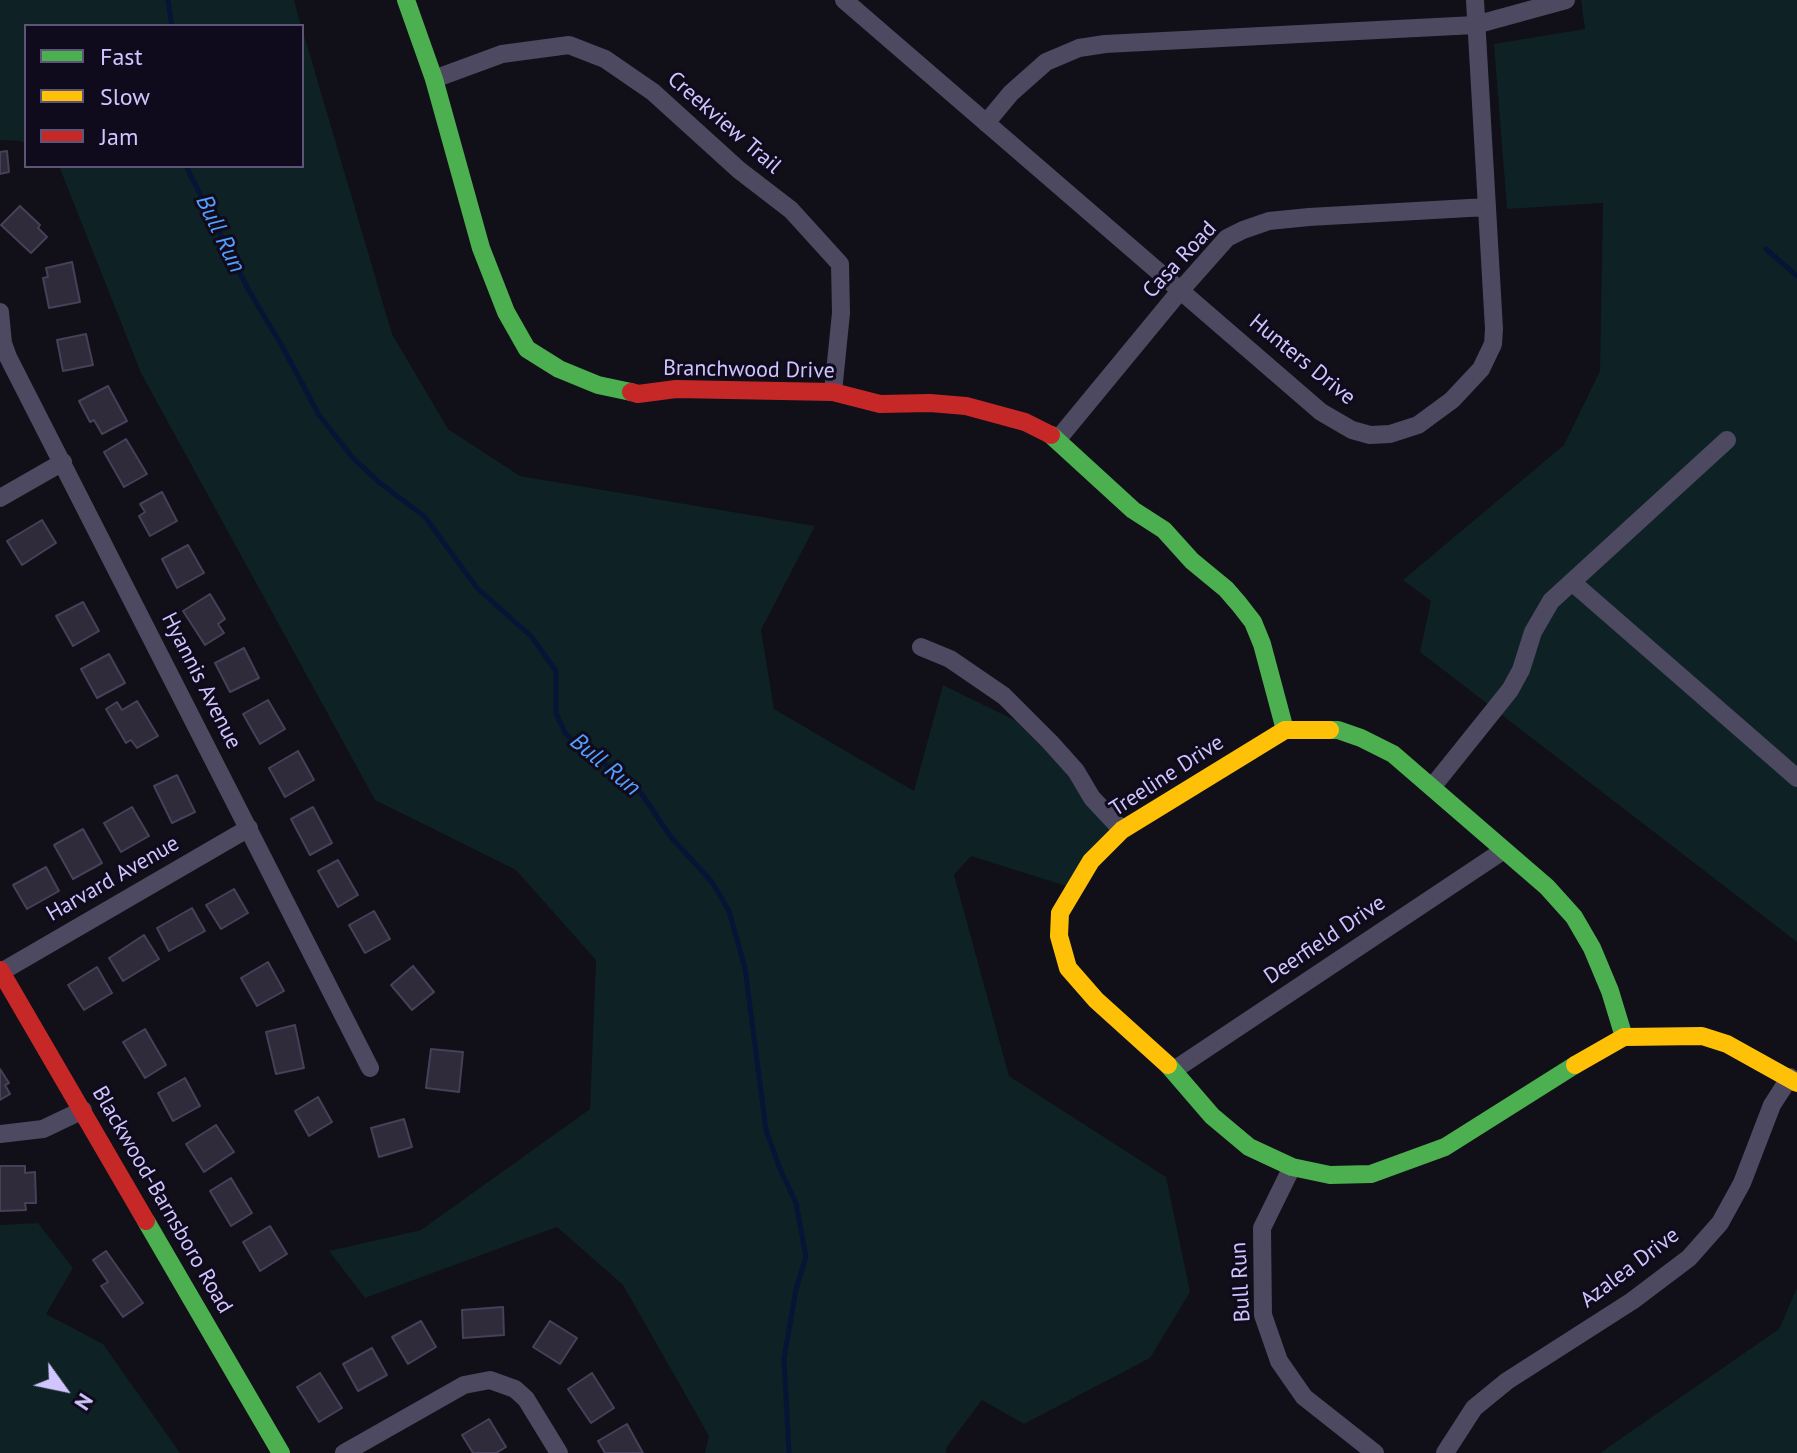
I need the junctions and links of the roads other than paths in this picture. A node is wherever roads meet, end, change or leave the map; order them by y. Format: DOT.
graph roads {
  1 [pos="406,0"];
  2 [pos="1475,0"];
  3 [pos="1566,0"];
  4 [pos="848,1"];
  5 [pos="1475,25"];
  6 [pos="434,79"];
  7 [pos="986,123"];
  8 [pos="1487,207"];
  9 [pos="1180,291"];
  10 [pos="0,312"];
  11 [pos="833,392"];
  12 [pos="1058,439"];
  13 [pos="1727,440"];
  14 [pos="63,462"];
  15 [pos="0,498"];
  16 [pos="1572,582"];
  17 [pos="921,647"];
  18 [pos="1285,730"];
  19 [pos="1797,778"];
  20 [pos="1433,786"];
  21 [pos="249,828"];
  22 [pos="1122,830"];
  23 [pos="1504,850"];
  24 [pos="1,971"];
  25 [pos="1624,1037"];
  26 [pos="370,1068"];
  27 [pos="1174,1070"];
  28 [pos="1793,1080"];
  29 [pos="83,1110"];
  30 [pos="0,1134"];
  31 [pos="1292,1167"];
  32 [pos="281,1453"];
  33 [pos="344,1453"];
  34 [pos="559,1453"];
  35 [pos="1375,1453"];
  36 [pos="1445,1453"];
  1 -- 6 [label="street, Branchwood Drive"];
  2 -- 5 [label="street, Hunters Drive"];
  3 -- 5 [label="street"];
  4 -- 7 [label="street, Hunters Drive"];
  5 -- 7 [label="street"];
  5 -- 8 [label="street, Hunters Drive"];
  6 -- 11 [label="street, Branchwood Drive"];
  6 -- 11 [label="street, Creekview Trail"];
  7 -- 9 [label="street, Hunters Drive"];
  8 -- 9 [label="street, Casa Road"];
  8 -- 9 [label="street, Hunters Drive"];
  9 -- 12 [label="street, Casa Road"];
  10 -- 14 [label="street, Hyannis Avenue"];
  11 -- 12 [label="street, Branchwood Drive"];
  12 -- 18 [label="street, Branchwood Drive"];
  13 -- 16 [label="street"];
  14 -- 15 [label="street"];
  14 -- 21 [label="street, Hyannis Avenue"];
  16 -- 19 [label="street"];
  16 -- 20 [label="street"];
  17 -- 22 [label="street"];
  18 -- 20 [label="street"];
  18 -- 22 [label="street, Treeline Drive"];
  20 -- 23 [label="street"];
  21 -- 24 [label="street, Harvard Avenue"];
  21 -- 26 [label="street, Hyannis Avenue"];
  22 -- 27 [label="street, Treeline Drive"];
  23 -- 25 [label="street"];
  23 -- 27 [label="street, Deerfield Drive"];
  24 -- 29 [label="street, Blackwood-Barnsboro Road"];
  25 -- 28 [label="street, Treeline Drive"];
  25 -- 31 [label="street, Treeline Drive"];
  27 -- 31 [label="street, Treeline Drive"];
  28 -- 36 [label="street, Azalea Drive"];
  29 -- 30 [label="street"];
  29 -- 32 [label="street, Blackwood-Barnsboro Road"];
  31 -- 35 [label="street, Bull Run"];
  33 -- 34 [label="street"];
}
